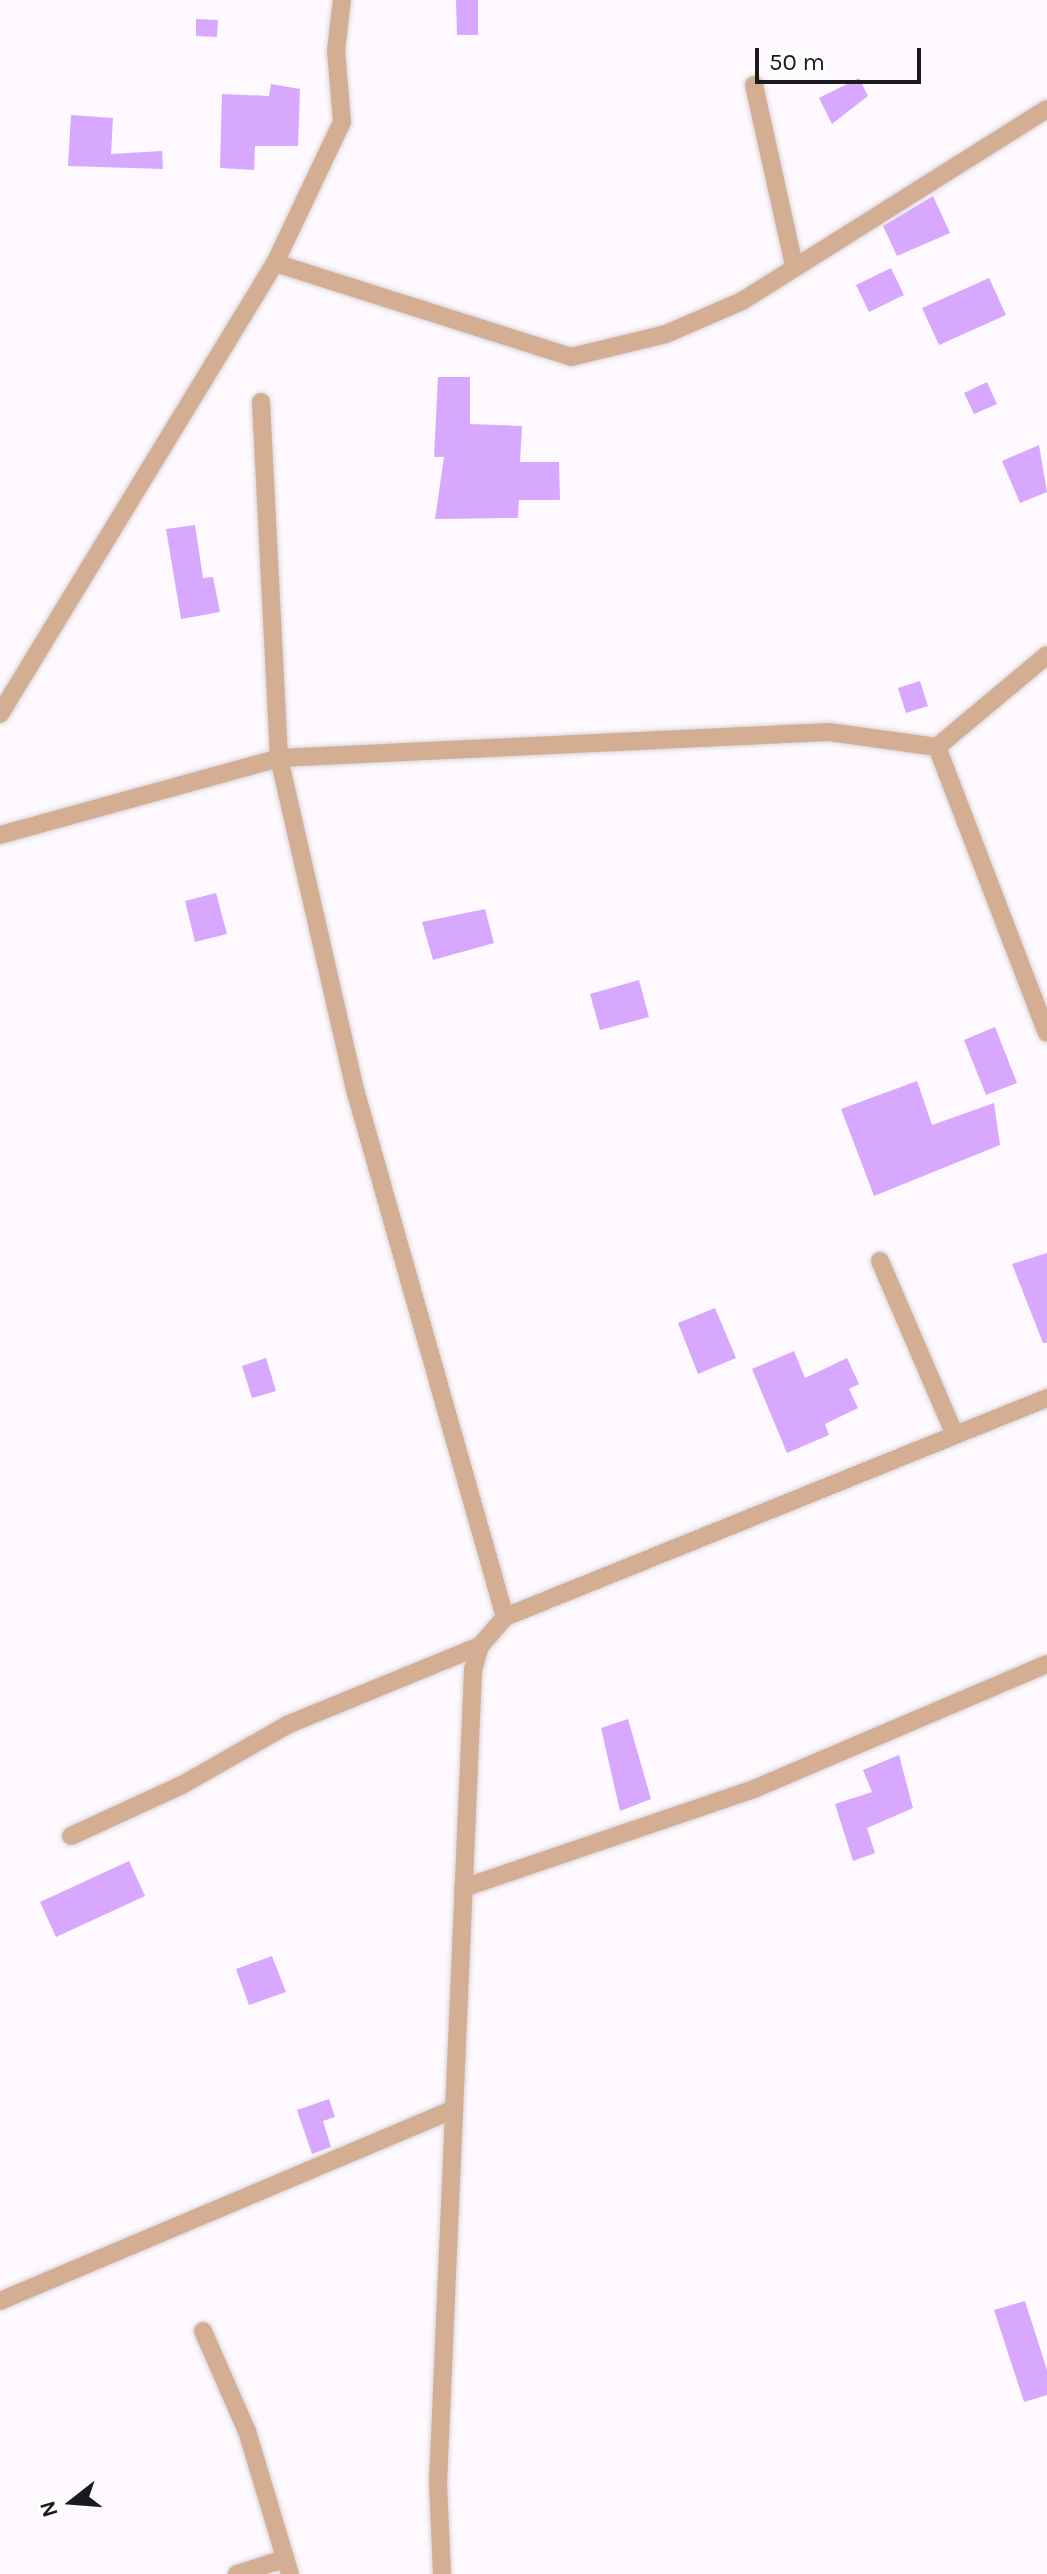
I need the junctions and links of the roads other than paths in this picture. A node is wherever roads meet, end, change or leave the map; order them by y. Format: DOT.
graph roads {
  1 [pos="342,0"];
  2 [pos="754,85"];
  3 [pos="1047,109"];
  4 [pos="275,263"];
  5 [pos="794,266"];
  6 [pos="261,402"];
  7 [pos="1047,655"];
  8 [pos="0,714"];
  9 [pos="937,747"];
  10 [pos="279,758"];
  11 [pos="0,835"];
  12 [pos="1047,1033"];
  13 [pos="880,1261"];
  14 [pos="1047,1398"];
  15 [pos="955,1435"];
  16 [pos="505,1617"];
  17 [pos="480,1646"];
  18 [pos="1047,1664"];
  19 [pos="71,1836"];
  20 [pos="463,1888"];
  21 [pos="454,2109"];
  22 [pos="0,2301"];
  23 [pos="203,2331"];
  24 [pos="287,2567"];
  25 [pos="237,2574"];
  26 [pos="442,2574"];
  1 -- 4 [label="street"];
  2 -- 5 [label="street"];
  3 -- 5 [label="street"];
  4 -- 5 [label="street"];
  4 -- 8 [label="street"];
  6 -- 10 [label="street"];
  7 -- 9 [label="street"];
  9 -- 10 [label="street"];
  9 -- 12 [label="street"];
  10 -- 11 [label="street"];
  10 -- 16 [label="street"];
  13 -- 15 [label="street"];
  14 -- 15 [label="street"];
  15 -- 16 [label="street"];
  16 -- 17 [label="street"];
  17 -- 19 [label="street"];
  17 -- 20 [label="street"];
  18 -- 20 [label="street"];
  20 -- 21 [label="street"];
  21 -- 22 [label="street"];
  21 -- 26 [label="street"];
  23 -- 24 [label="street"];
  24 -- 25 [label="street"];
}
